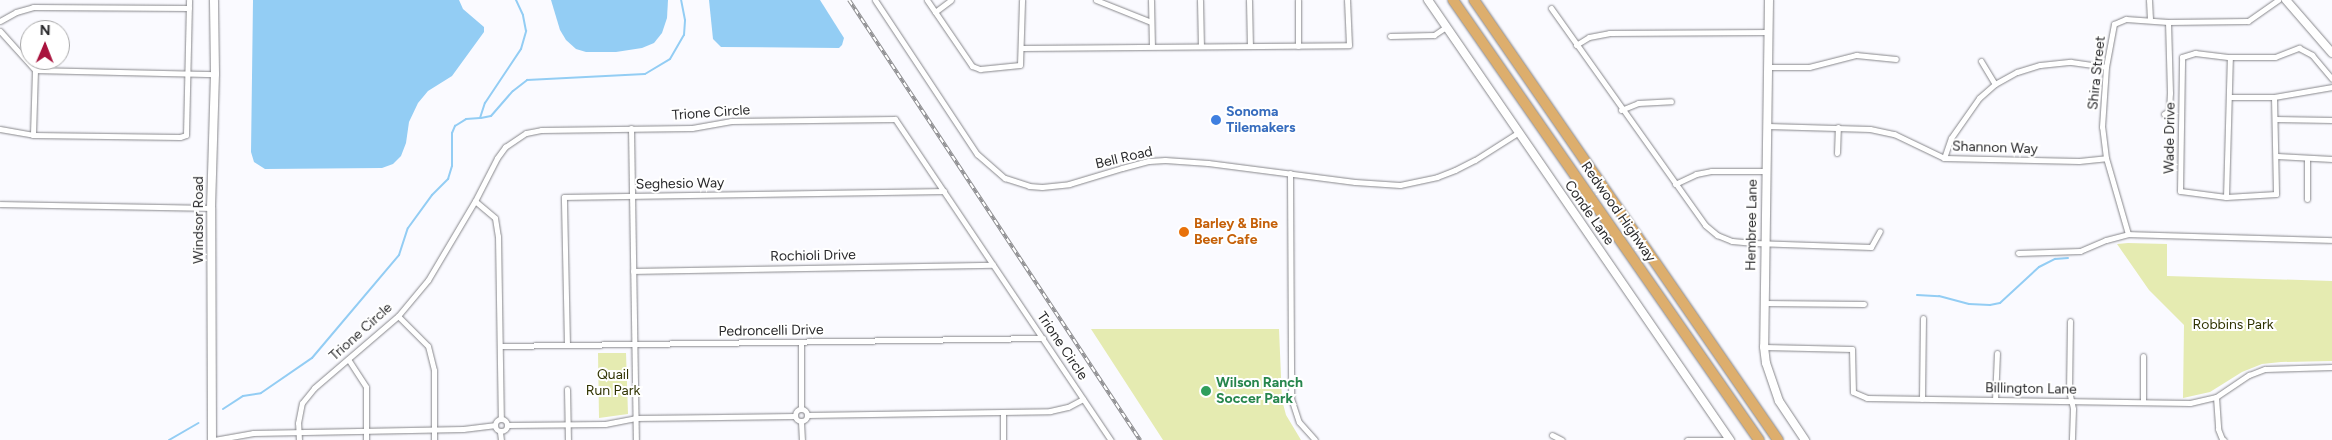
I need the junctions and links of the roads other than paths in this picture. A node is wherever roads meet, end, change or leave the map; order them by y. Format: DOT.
graph roads {
  1 [pos="190,0"];
  2 [pos="214,0"];
  3 [pos="875,0"];
  4 [pos="926,0"];
  5 [pos="951,0"];
  6 [pos="1022,0"];
  7 [pos="1096,0"];
  8 [pos="1151,0"];
  9 [pos="1200,0"];
  10 [pos="1249,0"];
  11 [pos="1298,0"];
  12 [pos="1347,0"];
  13 [pos="1428,0"];
  14 [pos="1454,0"];
  15 [pos="1474,0"];
  16 [pos="1769,0"];
  17 [pos="2149,0"];
  18 [pos="2278,0"];
  19 [pos="2286,0"];
  20 [pos="189,8"];
  21 [pos="1551,8"];
  22 [pos="935,12"];
  23 [pos="2150,20"];
  24 [pos="0,21"];
  25 [pos="1151,22"];
  26 [pos="2168,22"];
  27 [pos="1446,27"];
  28 [pos="0,31"];
  29 [pos="1768,32"];
  30 [pos="1390,36"];
  31 [pos="1576,44"];
  32 [pos="1152,46"];
  33 [pos="1201,46"];
  34 [pos="1250,46"];
  35 [pos="1298,46"];
  36 [pos="1022,48"];
  37 [pos="20,53"];
  38 [pos="2332,54"];
  39 [pos="2230,57"];
  40 [pos="1896,59"];
  41 [pos="1981,61"];
  42 [pos="2106,67"];
  43 [pos="1769,68"];
  44 [pos="35,70"];
  45 [pos="188,73"];
  46 [pos="215,74"];
  47 [pos="2332,79"];
  48 [pos="1995,84"];
  49 [pos="2332,87"];
  50 [pos="2230,97"];
  51 [pos="2274,97"];
  52 [pos="1672,101"];
  53 [pos="1622,110"];
  54 [pos="2164,114"];
  55 [pos="2275,119"];
  56 [pos="2332,120"];
  57 [pos="1768,126"];
  58 [pos="1838,127"];
  59 [pos="0,128"];
  60 [pos="631,128"];
  61 [pos="1519,132"];
  62 [pos="33,135"];
  63 [pos="1837,153"];
  64 [pos="2277,156"];
  65 [pos="1944,158"];
  66 [pos="2106,158"];
  67 [pos="2307,158"];
  68 [pos="2332,159"];
  69 [pos="1766,171"];
  70 [pos="1290,174"];
  71 [pos="1675,184"];
  72 [pos="944,191"];
  73 [pos="632,196"];
  74 [pos="2226,196"];
  75 [pos="2307,199"];
  76 [pos="475,201"];
  77 [pos="0,204"];
  78 [pos="211,208"];
  79 [pos="1880,231"];
  80 [pos="2128,234"];
  81 [pos="2332,240"];
  82 [pos="1764,244"];
  83 [pos="2018,253"];
  84 [pos="993,264"];
  85 [pos="633,271"];
  86 [pos="1764,303"];
  87 [pos="1864,304"];
  88 [pos="398,316"];
  89 [pos="1924,318"];
  90 [pos="2070,321"];
  91 [pos="1043,338"];
  92 [pos="801,342"];
  93 [pos="634,344"];
  94 [pos="567,345"];
  95 [pos="500,346"];
  96 [pos="1764,347"];
  97 [pos="1996,353"];
  98 [pos="2143,356"];
  99 [pos="348,359"];
  100 [pos="2332,367"];
  101 [pos="567,389"];
  102 [pos="2216,397"];
  103 [pos="1083,399"];
  104 [pos="1922,399"];
  105 [pos="1995,400"];
  106 [pos="2070,401"];
  107 [pos="2143,402"];
  108 [pos="801,409"];
  109 [pos="1003,413"];
  110 [pos="807,415"];
  111 [pos="795,416"];
  112 [pos="501,418"];
  113 [pos="635,418"];
  114 [pos="801,422"];
  115 [pos="494,425"];
  116 [pos="507,425"];
  117 [pos="568,425"];
  118 [pos="433,430"];
  119 [pos="366,431"];
  120 [pos="298,432"];
  121 [pos="500,432"];
  122 [pos="1552,435"];
  123 [pos="213,440"];
  124 [pos="299,440"];
  125 [pos="366,440"];
  126 [pos="434,440"];
  127 [pos="501,440"];
  128 [pos="568,440"];
  129 [pos="636,440"];
  130 [pos="802,440"];
  131 [pos="1003,440"];
  132 [pos="1111,440"];
  133 [pos="1315,440"];
  134 [pos="1562,440"];
  135 [pos="1687,440"];
  136 [pos="1730,440"];
  137 [pos="1759,440"];
  138 [pos="1778,440"];
  139 [pos="1804,440"];
  140 [pos="2072,440"];
  141 [pos="2224,440"];
  1 -- 20 [label="street"];
  2 -- 46 [label="street, Windsor Road"];
  3 -- 70 [label="street, Bell Road"];
  4 -- 22 [label="street"];
  5 -- 22 [label="street"];
  6 -- 36 [label="street"];
  7 -- 25 [label="street"];
  8 -- 25 [label="street"];
  9 -- 33 [label="street"];
  10 -- 34 [label="street"];
  11 -- 35 [label="street"];
  12 -- 35 [label="street"];
  13 -- 27 [label="street, Conde Lane"];
  14 -- 137 [label="highway, Redwood Highway"];
  15 -- 138 [label="highway, Redwood Highway"];
  16 -- 29 [label="street, Hembree Lane"];
  17 -- 23 [label="street"];
  18 -- 26 [label="street, Shira Street"];
  19 -- 38 [label="street"];
  20 -- 24 [label="street"];
  20 -- 45 [label="street"];
  21 -- 31 [label="street"];
  22 -- 36 [label="street"];
  23 -- 26 [label="street, Shira Street"];
  23 -- 42 [label="street, Shira Street"];
  25 -- 32 [label="street"];
  26 -- 54 [label="street"];
  27 -- 30 [label="street"];
  27 -- 61 [label="street, Conde Lane"];
  28 -- 37 [label="street"];
  29 -- 31 [label="street"];
  29 -- 43 [label="street, Hembree Lane"];
  31 -- 53 [label="street"];
  32 -- 33 [label="street"];
  32 -- 36 [label="street"];
  33 -- 34 [label="street"];
  34 -- 35 [label="street"];
  39 -- 47 [label="street, Wade Drive"];
  39 -- 50 [label="street"];
  39 -- 74 [label="street, Wade Drive"];
  40 -- 43 [label="street"];
  41 -- 48 [label="street"];
  42 -- 48 [label="street"];
  42 -- 66 [label="street, Shira Street"];
  43 -- 57 [label="street, Hembree Lane"];
  44 -- 45 [label="street"];
  44 -- 62 [label="street"];
  45 -- 46 [label="street"];
  45 -- 62 [label="street"];
  46 -- 78 [label="street, Windsor Road"];
  48 -- 65 [label="street"];
  49 -- 51 [label="street"];
  50 -- 51 [label="street"];
  50 -- 74 [label="street"];
  51 -- 55 [label="street, Wade Drive"];
  52 -- 53 [label="street"];
  53 -- 71 [label="street"];
  55 -- 56 [label="street"];
  55 -- 64 [label="street, Wade Drive"];
  57 -- 58 [label="street, Shannon Way"];
  57 -- 69 [label="street, Hembree Lane"];
  58 -- 63 [label="street"];
  58 -- 65 [label="street, Shannon Way"];
  59 -- 62 [label="street"];
  60 -- 72 [label="street, Trione Circle"];
  60 -- 73 [label="street"];
  60 -- 76 [label="street, Trione Circle"];
  61 -- 70 [label="street, Bell Road"];
  61 -- 136 [label="street, Conde Lane"];
  64 -- 67 [label="street"];
  64 -- 74 [label="street, Wade Drive"];
  65 -- 66 [label="street, Shannon Way"];
  66 -- 80 [label="street, Shira Street"];
  67 -- 68 [label="street"];
  67 -- 75 [label="street"];
  69 -- 71 [label="street"];
  69 -- 82 [label="street, Hembree Lane"];
  70 -- 133 [label="street"];
  71 -- 82 [label="street"];
  72 -- 73 [label="street, Seghesio Way"];
  72 -- 84 [label="street, Trione Circle"];
  73 -- 85 [label="street"];
  73 -- 94 [label="street, Seghesio Way"];
  76 -- 88 [label="street, Trione Circle"];
  76 -- 95 [label="street"];
  77 -- 78 [label="street"];
  78 -- 123 [label="street, Windsor Road"];
  79 -- 82 [label="street"];
  80 -- 81 [label="street"];
  80 -- 83 [label="street"];
  82 -- 86 [label="street, Hembree Lane"];
  84 -- 85 [label="street, Rochioli Drive"];
  84 -- 91 [label="street, Trione Circle"];
  85 -- 93 [label="street"];
  86 -- 87 [label="street"];
  86 -- 96 [label="street, Hembree Lane"];
  88 -- 99 [label="street, Trione Circle"];
  88 -- 118 [label="street"];
  89 -- 104 [label="street"];
  90 -- 106 [label="street"];
  91 -- 92 [label="street, Pedroncelli Drive"];
  91 -- 103 [label="street, Trione Circle"];
  92 -- 93 [label="street, Pedroncelli Drive"];
  92 -- 108 [label="street"];
  93 -- 94 [label="street, Pedroncelli Drive"];
  93 -- 113 [label="street"];
  94 -- 95 [label="street, Pedroncelli Drive"];
  95 -- 112 [label="street"];
  96 -- 104 [label="street, Billington Lane"];
  96 -- 139 [label="street, Hembree Lane"];
  97 -- 105 [label="street"];
  98 -- 107 [label="street"];
  99 -- 119 [label="street"];
  99 -- 120 [label="street, Trione Circle"];
  100 -- 102 [label="street, Billington Lane"];
  101 -- 117 [label="street"];
  102 -- 107 [label="street, Billington Lane"];
  102 -- 141 [label="street"];
  103 -- 109 [label="street"];
  103 -- 132 [label="street, Trione Circle"];
  104 -- 105 [label="street, Billington Lane"];
  105 -- 106 [label="street, Billington Lane"];
  106 -- 107 [label="street, Billington Lane"];
  106 -- 140 [label="street"];
  108 -- 110 [label="street"];
  108 -- 111 [label="street"];
  109 -- 110 [label="street"];
  109 -- 131 [label="street"];
  110 -- 114 [label="street"];
  111 -- 113 [label="street"];
  111 -- 114 [label="street"];
  112 -- 115 [label="street"];
  112 -- 116 [label="street"];
  113 -- 117 [label="street"];
  113 -- 129 [label="street"];
  114 -- 130 [label="street"];
  115 -- 118 [label="street"];
  115 -- 121 [label="street"];
  116 -- 117 [label="street"];
  116 -- 121 [label="street"];
  117 -- 128 [label="street"];
  118 -- 119 [label="street"];
  118 -- 126 [label="street"];
  119 -- 120 [label="street"];
  119 -- 125 [label="street"];
  120 -- 123 [label="street"];
  120 -- 124 [label="street, Trione Circle"];
  121 -- 127 [label="street"];
  122 -- 134 [label="street"];
  135 -- 136 [label="street"];
}
